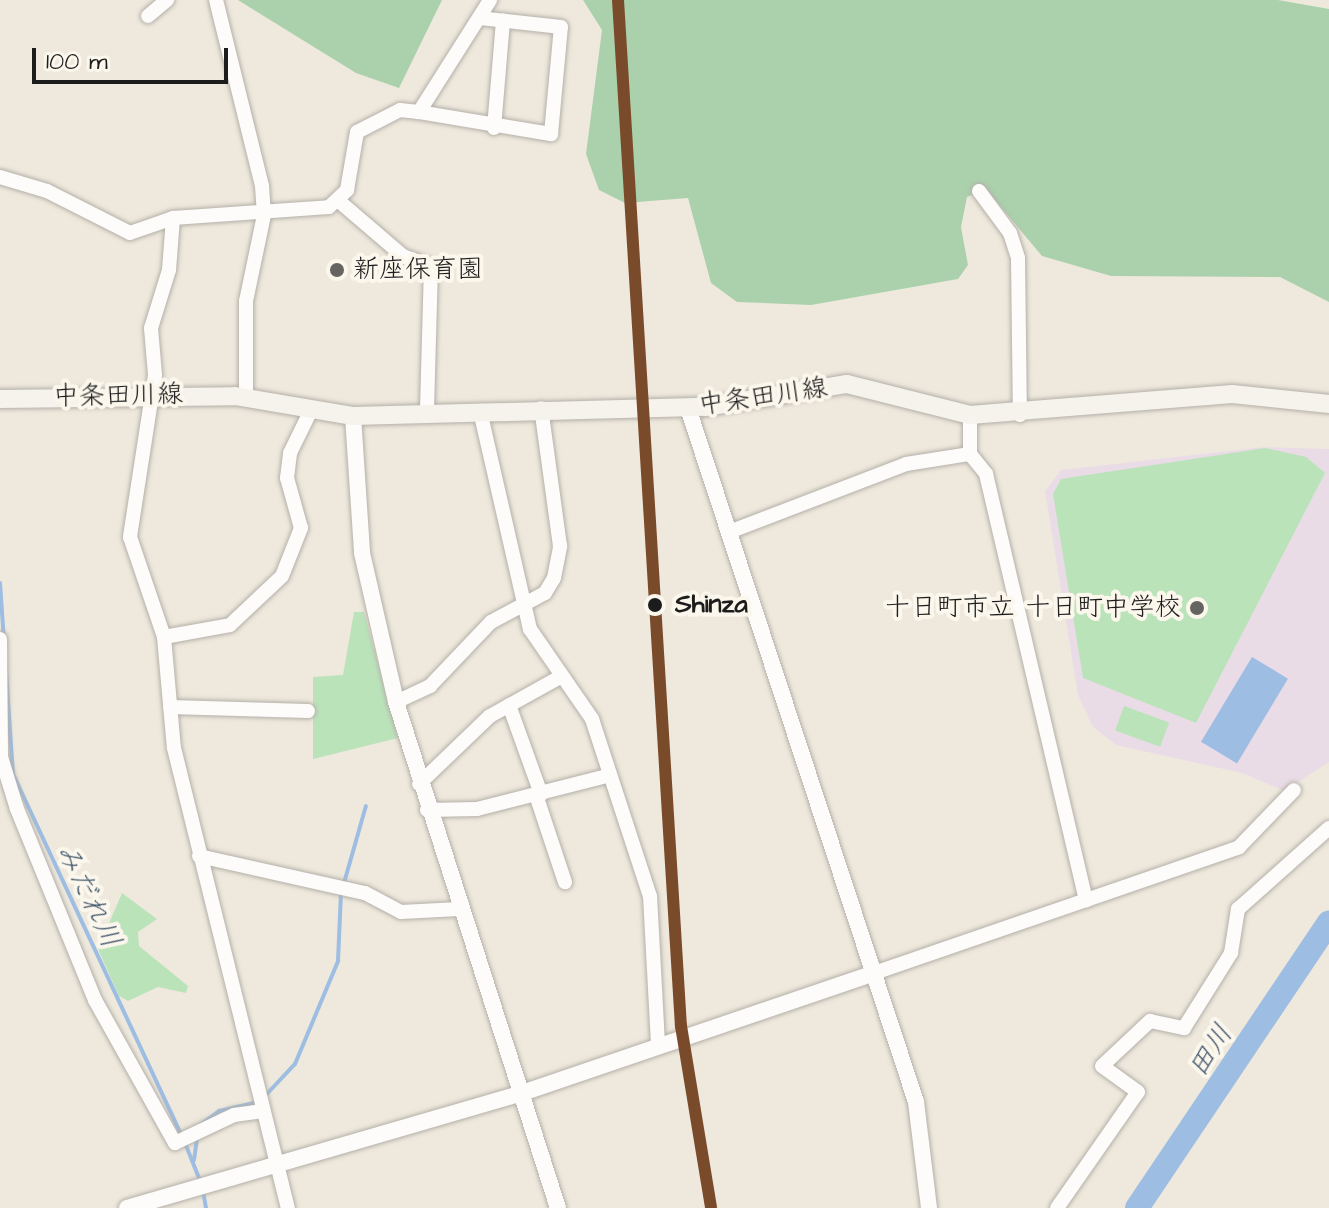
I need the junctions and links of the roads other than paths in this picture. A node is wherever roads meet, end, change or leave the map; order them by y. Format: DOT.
graph roads {
  1 [pos="167,0"];
  2 [pos="216,0"];
  3 [pos="490,0"];
  4 [pos="148,16"];
  5 [pos="480,18"];
  6 [pos="503,20"];
  7 [pos="419,112"];
  8 [pos="494,128"];
  9 [pos="0,177"];
  10 [pos="979,191"];
  11 [pos="340,202"];
  12 [pos="264,215"];
  13 [pos="173,218"];
  14 [pos="153,394"];
  15 [pos="246,397"];
  16 [pos="0,399"];
  17 [pos="1329,404"];
  18 [pos="312,408"];
  19 [pos="541,408"];
  20 [pos="688,408"];
  21 [pos="480,411"];
  22 [pos="427,413"];
  23 [pos="970,415"];
  24 [pos="1020,415"];
  25 [pos="353,416"];
  26 [pos="970,454"];
  27 [pos="729,532"];
  28 [pos="523,603"];
  29 [pos="164,637"];
  30 [pos="0,639"];
  31 [pos="562,676"];
  32 [pos="396,702"];
  33 [pos="509,705"];
  34 [pos="170,707"];
  35 [pos="308,711"];
  36 [pos="610,775"];
  37 [pos="419,784"];
  38 [pos="1294,790"];
  39 [pos="538,795"];
  40 [pos="427,810"];
  41 [pos="1329,828"];
  42 [pos="199,856"];
  43 [pos="565,882"];
  44 [pos="1086,900"];
  45 [pos="459,909"];
  46 [pos="874,973"];
  47 [pos="658,1045"];
  48 [pos="519,1094"];
  49 [pos="263,1111"];
  50 [pos="276,1162"];
  51 [pos="127,1208"];
  52 [pos="288,1208"];
  53 [pos="558,1208"];
  54 [pos="929,1208"];
  55 [pos="1057,1208"];
  1 -- 4 [label="street"];
  2 -- 12 [label="street"];
  3 -- 5 [label="street"];
  5 -- 6 [label="street"];
  5 -- 7 [label="street"];
  6 -- 8 [label="street"];
  6 -- 8 [label="street"];
  7 -- 8 [label="street"];
  7 -- 11 [label="street"];
  9 -- 13 [label="street"];
  10 -- 24 [label="street"];
  11 -- 12 [label="street"];
  11 -- 22 [label="street"];
  12 -- 13 [label="street"];
  12 -- 15 [label="street"];
  13 -- 14 [label="street"];
  14 -- 15 [label="main road, 中条田川線"];
  14 -- 16 [label="main road, 中条田川線"];
  14 -- 29 [label="street"];
  15 -- 18 [label="main road, 中条田川線"];
  17 -- 24 [label="main road, 中条田川線"];
  18 -- 25 [label="main road, 中条田川線"];
  18 -- 29 [label="street"];
  19 -- 20 [label="main road, 中条田川線"];
  19 -- 21 [label="main road, 中条田川線"];
  19 -- 28 [label="street"];
  20 -- 23 [label="main road, 中条田川線"];
  20 -- 27 [label="street"];
  21 -- 22 [label="main road, 中条田川線"];
  21 -- 28 [label="street"];
  22 -- 25 [label="main road, 中条田川線"];
  23 -- 24 [label="main road, 中条田川線"];
  23 -- 26 [label="street"];
  25 -- 32 [label="street"];
  26 -- 27 [label="street"];
  26 -- 44 [label="street"];
  27 -- 46 [label="street"];
  28 -- 31 [label="street"];
  28 -- 32 [label="street"];
  29 -- 34 [label="street"];
  30 -- 49 [label="street"];
  31 -- 33 [label="street"];
  31 -- 36 [label="street"];
  32 -- 37 [label="street"];
  33 -- 37 [label="street"];
  33 -- 39 [label="street"];
  34 -- 35 [label="street"];
  34 -- 42 [label="street"];
  36 -- 39 [label="street"];
  36 -- 47 [label="street"];
  37 -- 40 [label="street"];
  38 -- 44 [label="street"];
  39 -- 40 [label="street"];
  39 -- 43 [label="street"];
  40 -- 45 [label="street"];
  41 -- 55 [label="street"];
  42 -- 45 [label="street"];
  42 -- 49 [label="street"];
  44 -- 46 [label="street"];
  45 -- 48 [label="street"];
  46 -- 47 [label="street"];
  46 -- 54 [label="street"];
  47 -- 48 [label="street"];
  48 -- 50 [label="street"];
  48 -- 53 [label="street"];
  49 -- 50 [label="street"];
  50 -- 51 [label="street"];
  50 -- 52 [label="street"];
}
